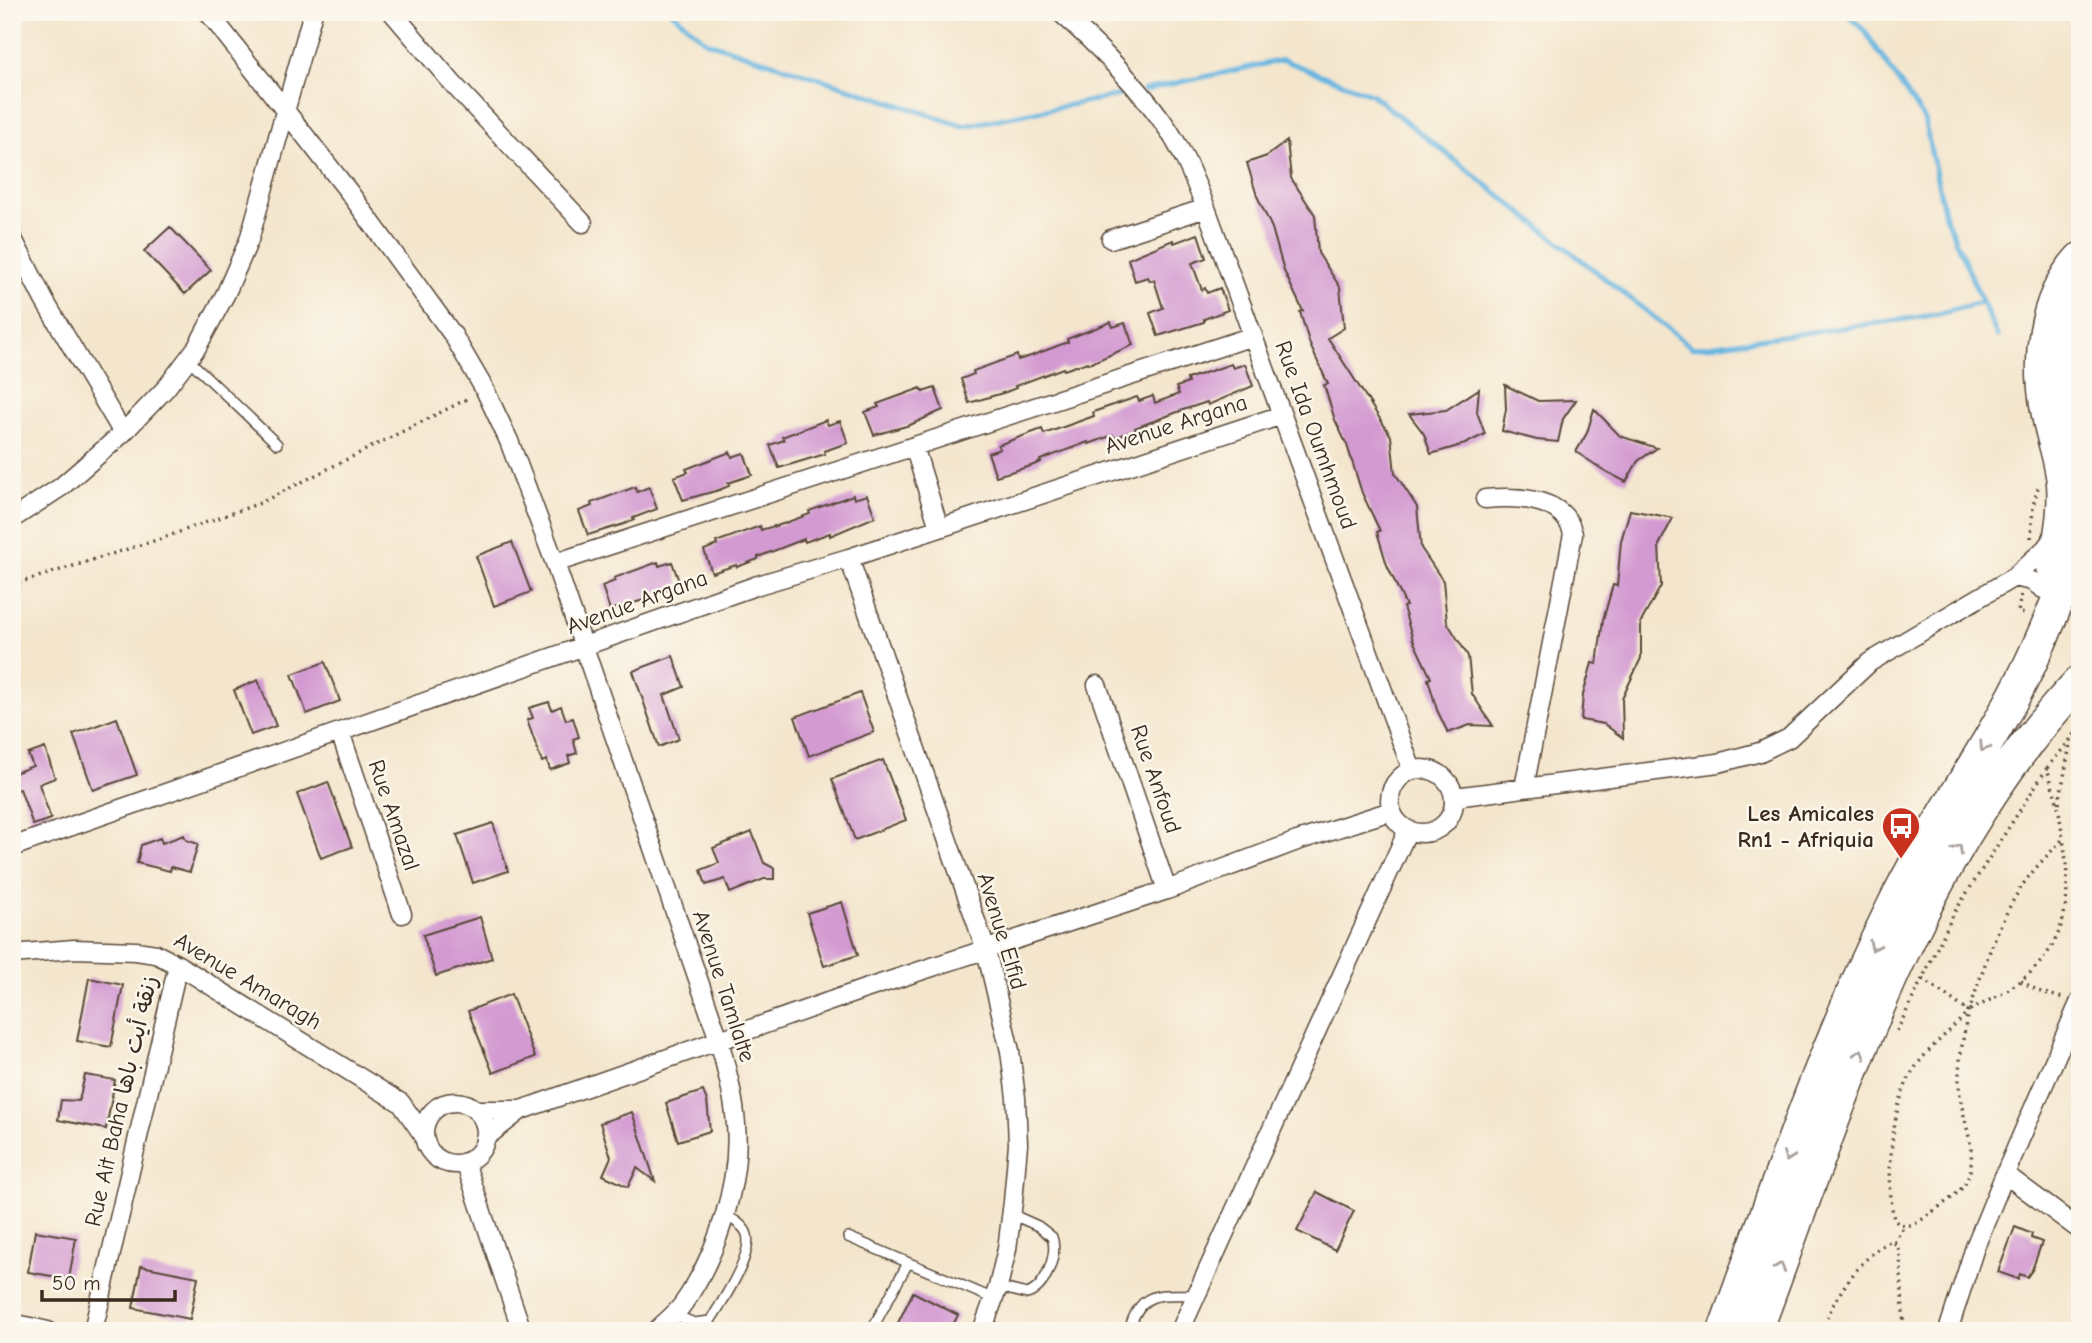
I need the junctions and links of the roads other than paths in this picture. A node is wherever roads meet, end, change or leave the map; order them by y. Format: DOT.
graph roads {
  1 [pos="208,12"];
  2 [pos="313,12"];
  3 [pos="392,12"];
  4 [pos="1060,12"];
  5 [pos="285,109"];
  6 [pos="1206,208"];
  7 [pos="583,223"];
  8 [pos="12,237"];
  9 [pos="1111,239"];
  10 [pos="2080,259"];
  11 [pos="1253,337"];
  12 [pos="188,359"];
  13 [pos="1282,415"];
  14 [pos="123,433"];
  15 [pos="277,444"];
  16 [pos="914,446"];
  17 [pos="2080,469"];
  18 [pos="1485,499"];
  19 [pos="12,519"];
  20 [pos="939,528"];
  21 [pos="2075,529"];
  22 [pos="849,558"];
  23 [pos="555,562"];
  24 [pos="2026,594"];
  25 [pos="584,648"];
  26 [pos="2080,681"];
  27 [pos="1097,685"];
  28 [pos="2002,718"];
  29 [pos="340,732"];
  30 [pos="1412,770"];
  31 [pos="1524,788"];
  32 [pos="1455,797"];
  33 [pos="1391,811"];
  34 [pos="1408,830"];
  35 [pos="12,847"];
  36 [pos="1167,890"];
  37 [pos="402,914"];
  38 [pos="986,950"];
  39 [pos="12,954"];
  40 [pos="178,965"];
  41 [pos="2075,1001"];
  42 [pos="719,1040"];
  43 [pos="401,1103"];
  44 [pos="440,1106"];
  45 [pos="475,1110"];
  46 [pos="521,1110"];
  47 [pos="424,1136"];
  48 [pos="485,1138"];
  49 [pos="465,1162"];
  50 [pos="2005,1174"];
  51 [pos="724,1214"];
  52 [pos="1012,1214"];
  53 [pos="2080,1230"];
  54 [pos="848,1237"];
  55 [pos="908,1262"];
  56 [pos="996,1293"];
  57 [pos="1196,1295"];
  58 [pos="673,1314"];
  59 [pos="12,1323"];
  60 [pos="48,1331"];
  61 [pos="93,1331"];
  62 [pos="522,1331"];
  63 [pos="656,1331"];
  64 [pos="871,1331"];
  65 [pos="982,1331"];
  66 [pos="1129,1331"];
  67 [pos="1180,1331"];
  68 [pos="1724,1331"];
  69 [pos="1756,1331"];
  70 [pos="1948,1331"];
  1 -- 5 [label="street, Avenue Tamlalte"];
  2 -- 5 [label="street"];
  3 -- 7 [label="street"];
  4 -- 6 [label="street, Rue Ida Oumhmoud"];
  5 -- 12 [label="street"];
  5 -- 23 [label="street, Avenue Tamlalte"];
  6 -- 9 [label="street"];
  6 -- 11 [label="street, Rue Ida Oumhmoud"];
  8 -- 14 [label="street"];
  10 -- 17 [label="main road"];
  10 -- 21 [label="highway"];
  11 -- 13 [label="street, Rue Ida Oumhmoud"];
  11 -- 16 [label="street"];
  12 -- 14 [label="street"];
  12 -- 15 [label="lane"];
  13 -- 20 [label="street, Avenue Argana"];
  13 -- 30 [label="street, Rue Ida Oumhmoud"];
  14 -- 19 [label="street"];
  16 -- 20 [label="street"];
  16 -- 23 [label="street"];
  18 -- 31 [label="street"];
  20 -- 22 [label="street, Avenue Argana"];
  21 -- 24 [label="highway"];
  21 -- 28 [label="highway"];
  22 -- 25 [label="street, Avenue Argana"];
  22 -- 38 [label="street, Avenue Elfid"];
  23 -- 25 [label="street, Avenue Tamlalte"];
  24 -- 28 [label="highway"];
  24 -- 31 [label="street"];
  25 -- 29 [label="street, Avenue Argana"];
  25 -- 42 [label="street, Avenue Tamlalte"];
  69 -- 26 [label="highway, one-way"];
  27 -- 36 [label="street, Rue Anfoud"];
  28 -- 68 [label="highway, one-way"];
  29 -- 35 [label="street, Avenue Argana"];
  29 -- 37 [label="street, Rue Amazal"];
  30 -- 32 [label="street"];
  30 -- 33 [label="street"];
  31 -- 32 [label="street"];
  32 -- 34 [label="street"];
  33 -- 34 [label="street"];
  33 -- 36 [label="street"];
  34 -- 57 [label="street"];
  36 -- 38 [label="street"];
  38 -- 42 [label="street"];
  38 -- 52 [label="street, Avenue Elfid"];
  39 -- 40 [label="street, Avenue Amaragh"];
  40 -- 43 [label="street, Avenue Amaragh"];
  40 -- 61 [label="street, Rue Ait Baha زنقة أيت باها"];
  41 -- 50 [label="street"];
  42 -- 46 [label="street"];
  42 -- 51 [label="street, Avenue Tamlalte"];
  43 -- 44 [label="street, Avenue Amaragh"];
  43 -- 47 [label="street, Avenue Amaragh"];
  44 -- 45 [label="street"];
  44 -- 47 [label="street"];
  45 -- 46 [label="street"];
  45 -- 48 [label="street"];
  46 -- 48 [label="street"];
  47 -- 49 [label="street"];
  48 -- 49 [label="street"];
  49 -- 62 [label="street"];
  50 -- 53 [label="street"];
  50 -- 70 [label="street"];
  51 -- 58 [label="street, Avenue Tamlalte"];
  51 -- 58 [label="lane"];
  52 -- 56 [label="street, Avenue Elfid"];
  52 -- 56 [label="lane"];
  54 -- 55 [label="lane"];
  55 -- 56 [label="lane"];
  55 -- 64 [label="lane"];
  56 -- 65 [label="street, Avenue Elfid"];
  57 -- 66 [label="lane"];
  57 -- 67 [label="street"];
  58 -- 63 [label="street, Avenue Tamlalte"];
  59 -- 60 [label="street"];
}
